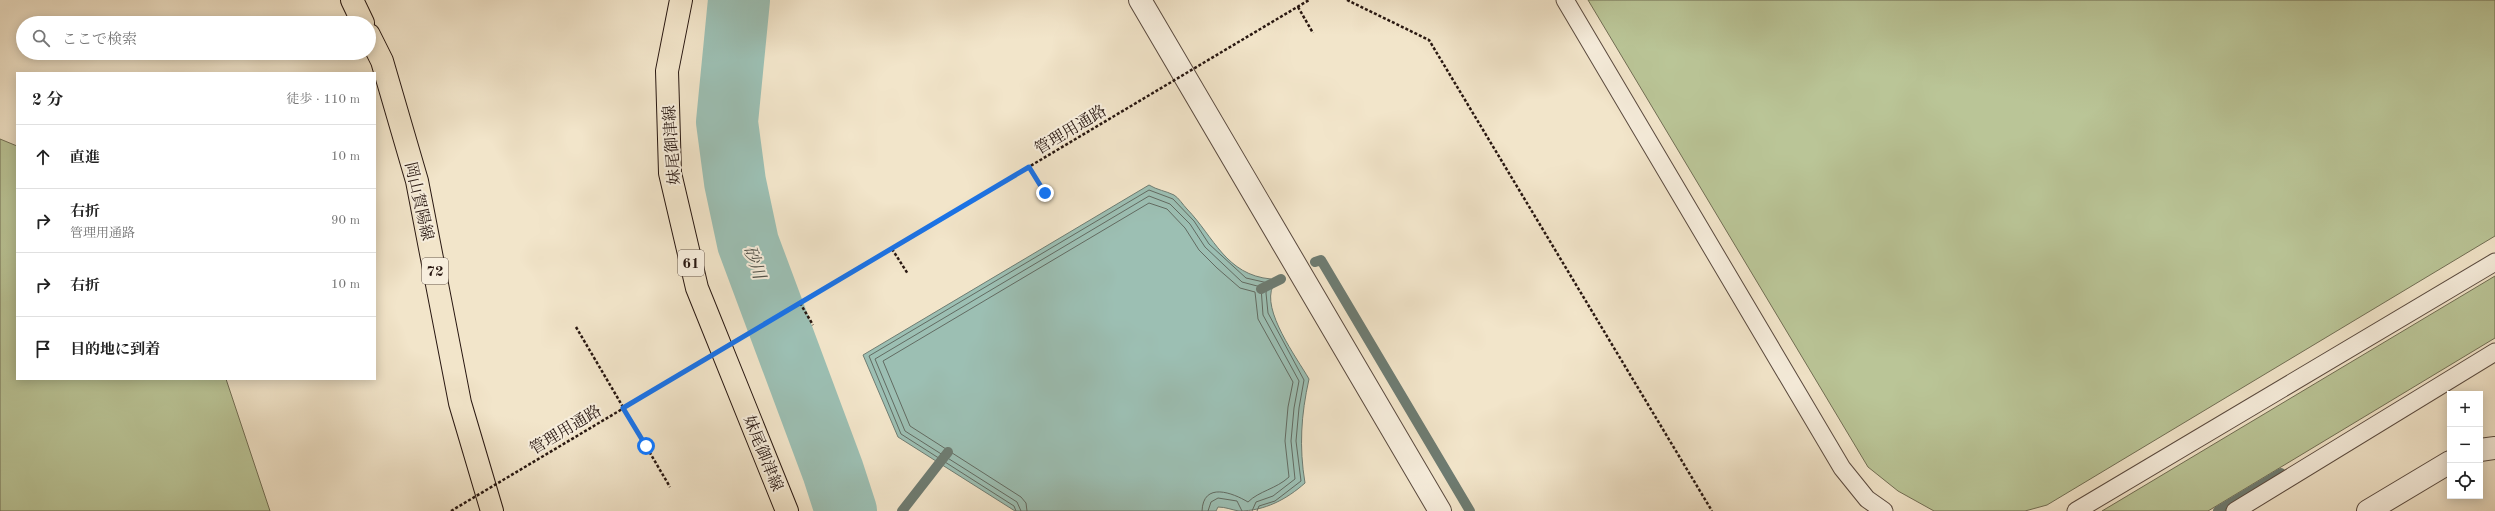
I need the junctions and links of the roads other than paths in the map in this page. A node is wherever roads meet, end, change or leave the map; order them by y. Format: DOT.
graph roads {
  1 [pos="352,0"];
  2 [pos="681,0"];
  3 [pos="1140,0"];
  4 [pos="1565,0"];
  5 [pos="360,16"];
  6 [pos="376,49"];
  7 [pos="2495,262"];
  8 [pos="2495,352"];
  9 [pos="2495,448"];
  10 [pos="2483,450"];
  11 [pos="2448,463"];
  12 [pos="492,511"];
  13 [pos="787,511"];
  14 [pos="1440,511"];
  15 [pos="1884,511"];
  16 [pos="2076,511"];
  17 [pos="2235,511"];
  18 [pos="2368,511"];
  1 -- 5 [label="main road"];
  2 -- 13 [label="main road, 妹尾御津線 / 61"];
  3 -- 14 [label="street"];
  4 -- 15 [label="lane"];
  6 -- 12 [label="main road, 岡山賀陽線 / 72"];
  7 -- 16 [label="lane"];
  8 -- 17 [label="lane"];
  9 -- 10 [label="street"];
  11 -- 18 [label="street"];
}
